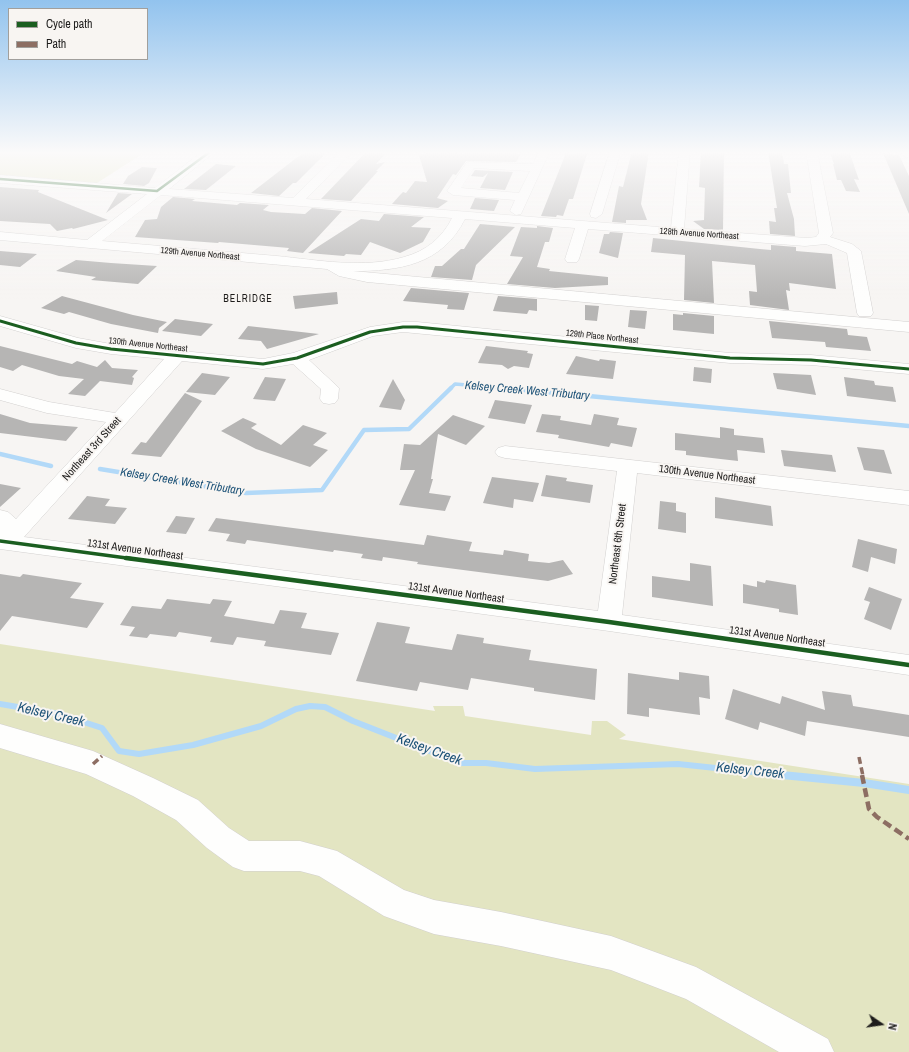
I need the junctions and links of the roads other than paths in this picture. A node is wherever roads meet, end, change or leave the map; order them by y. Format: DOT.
graph roads {
  1 [pos="145,200"];
  2 [pos="272,200"];
  3 [pos="521,200"];
  4 [pos="600,200"];
  5 [pos="680,200"];
  6 [pos="820,200"];
  7 [pos="296,202"];
  8 [pos="516,211"];
  9 [pos="596,214"];
  10 [pos="460,216"];
  11 [pos="582,226"];
  12 [pos="677,232"];
  13 [pos="0,236"];
  14 [pos="821,240"];
  15 [pos="88,245"];
  16 [pos="0,247"];
  17 [pos="242,258"];
  18 [pos="572,259"];
  19 [pos="332,266"];
  20 [pos="865,313"];
  21 [pos="0,321"];
  22 [pos="909,327"];
  23 [pos="176,357"];
  24 [pos="297,358"];
  25 [pos="909,369"];
  26 [pos="0,394"];
  27 [pos="329,399"];
  28 [pos="119,419"];
  29 [pos="505,452"];
  30 [pos="628,466"];
  31 [pos="909,498"];
  32 [pos="0,517"];
  33 [pos="4,541"];
  34 [pos="609,622"];
  35 [pos="909,665"];
  36 [pos="0,736"];
  37 [pos="815,1052"];
  1 -- 15 [label="street"];
  2 -- 7 [label="street, 128th Avenue Northeast"];
  3 -- 8 [label="street"];
  4 -- 9 [label="street"];
  5 -- 12 [label="street"];
  6 -- 14 [label="street"];
  7 -- 10 [label="street, 128th Avenue Northeast"];
  10 -- 11 [label="street, 128th Avenue Northeast"];
  10 -- 19 [label="street, 129th Avenue Northeast"];
  11 -- 12 [label="street, 128th Avenue Northeast"];
  11 -- 18 [label="street"];
  12 -- 14 [label="street, 128th Avenue Northeast"];
  13 -- 15 [label="street, 129th Avenue Northeast"];
  14 -- 20 [label="street, 128th Avenue Northeast"];
  15 -- 17 [label="street, 129th Avenue Northeast"];
  16 -- 17 [label="street"];
  17 -- 19 [label="street, 129th Avenue Northeast"];
  19 -- 22 [label="street"];
  21 -- 23 [label="street, 130th Avenue Northeast"];
  23 -- 24 [label="street, 130th Avenue Northeast"];
  23 -- 28 [label="street, Northeast 3rd Street"];
  24 -- 25 [label="street, 129th Place Northeast"];
  24 -- 27 [label="street"];
  26 -- 28 [label="street"];
  28 -- 33 [label="street, Northeast 3rd Street"];
  29 -- 30 [label="street, 130th Avenue Northeast"];
  30 -- 31 [label="street, 130th Avenue Northeast"];
  30 -- 34 [label="street, Northeast 6th Street"];
  32 -- 33 [label="street"];
  33 -- 34 [label="street, 131st Avenue Northeast"];
  34 -- 35 [label="street, 131st Avenue Northeast"];
  36 -- 37 [label="street"];
}
